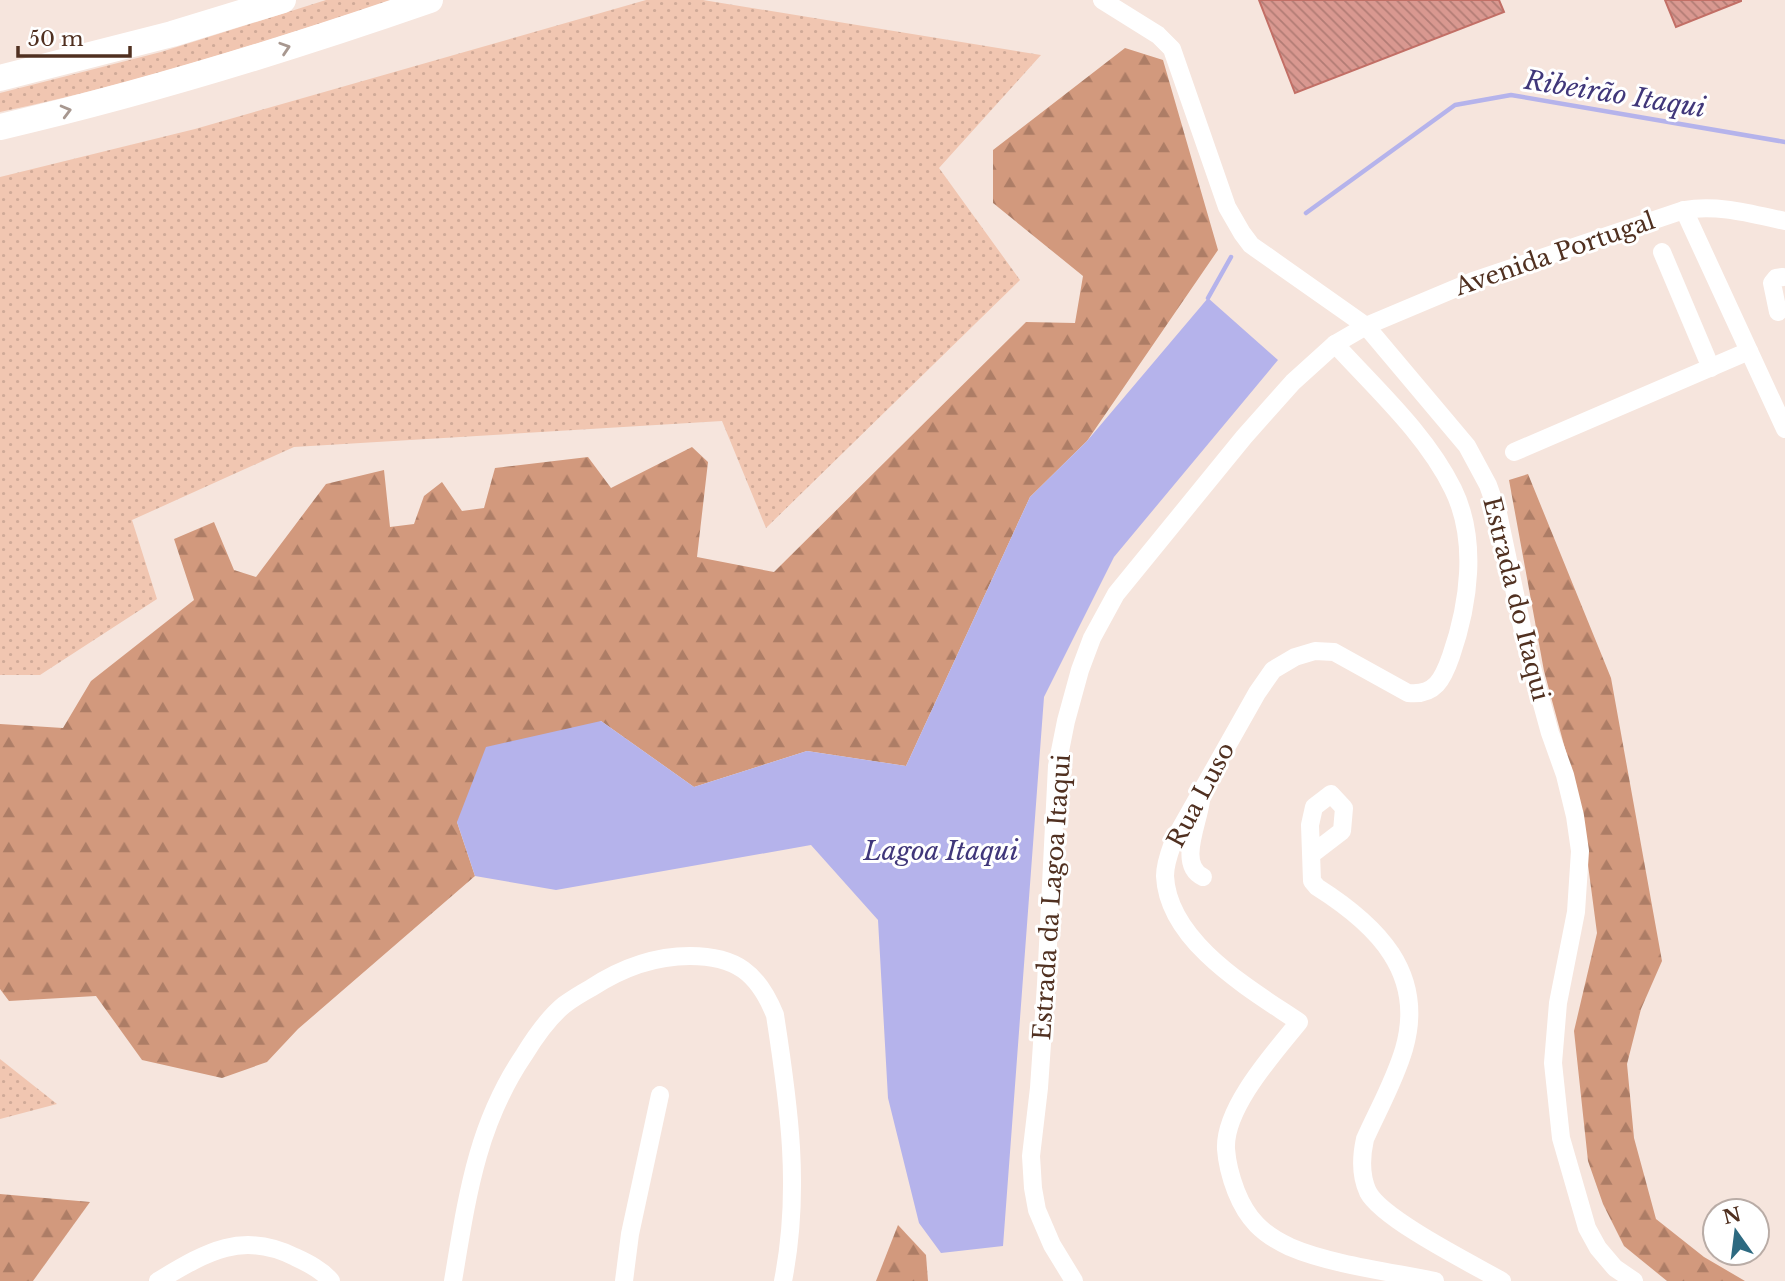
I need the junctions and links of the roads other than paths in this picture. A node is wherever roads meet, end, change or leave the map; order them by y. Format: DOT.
graph roads {
  1 [pos="283,0"];
  2 [pos="430,0"];
  3 [pos="1102,0"];
  4 [pos="0,78"];
  5 [pos="0,127"];
  6 [pos="1684,210"];
  7 [pos="1785,220"];
  8 [pos="1662,252"];
  9 [pos="1783,277"];
  10 [pos="1778,312"];
  11 [pos="1366,326"];
  12 [pos="1335,344"];
  13 [pos="1749,351"];
  14 [pos="1711,368"];
  15 [pos="1780,405"];
  16 [pos="1785,429"];
  17 [pos="1514,452"];
  18 [pos="1203,786"];
  19 [pos="1312,854"];
  20 [pos="1203,877"];
  21 [pos="660,1095"];
  22 [pos="158,1281"];
  23 [pos="331,1281"];
  24 [pos="453,1281"];
  25 [pos="624,1281"];
  26 [pos="783,1281"];
  27 [pos="1074,1281"];
  28 [pos="1435,1281"];
  29 [pos="1502,1281"];
  30 [pos="1634,1281"];
  1 -- 4 [label="highway"];
  5 -- 2 [label="highway, one-way"];
  3 -- 11 [label="street, Estrada do Itaqui"];
  6 -- 7 [label="street, Avenida Portugal"];
  6 -- 11 [label="street, Avenida Portugal"];
  6 -- 13 [label="street"];
  8 -- 14 [label="street"];
  9 -- 10 [label="street"];
  11 -- 12 [label="street, Avenida Portugal"];
  11 -- 30 [label="street, Estrada do Itaqui"];
  12 -- 18 [label="street, Rua Luso"];
  12 -- 27 [label="street, Estrada da Lagoa Itaqui"];
  13 -- 14 [label="street"];
  13 -- 15 [label="street"];
  14 -- 17 [label="street"];
  15 -- 16 [label="street"];
  18 -- 20 [label="street"];
  18 -- 28 [label="street, Rua Luso"];
  19 -- 29 [label="street"];
  21 -- 25 [label="street"];
  22 -- 23 [label="street"];
  24 -- 26 [label="street"];
}
